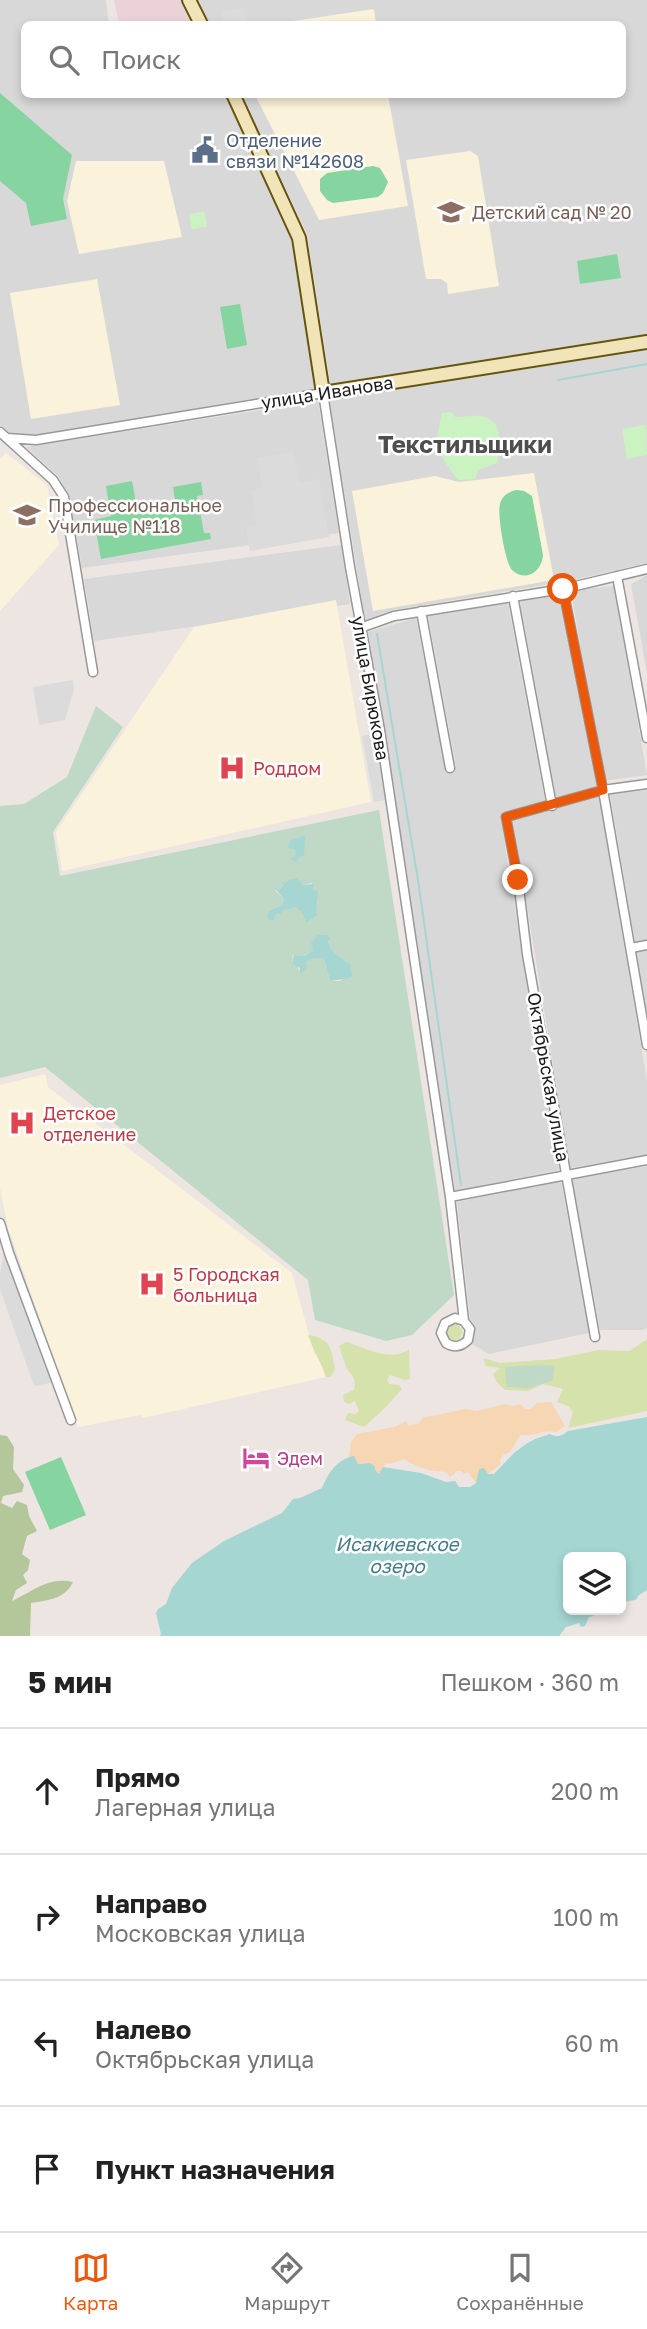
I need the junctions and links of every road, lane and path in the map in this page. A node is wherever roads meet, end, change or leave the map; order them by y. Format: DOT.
graph roads {
  1 [pos="189,0"];
  2 [pos="200,21"];
  3 [pos="235,98"];
  4 [pos="647,342"];
  5 [pos="323,393"];
  6 [pos="3,435"];
  7 [pos="1,446"];
  8 [pos="647,569"];
  9 [pos="617,576"];
  10 [pos="563,589"];
  11 [pos="513,596"];
  12 [pos="421,611"];
  13 [pos="360,628"];
  14 [pos="93,672"];
  15 [pos="647,738"];
  16 [pos="450,768"];
  17 [pos="647,784"];
  18 [pos="603,790"];
  19 [pos="552,806"];
  20 [pos="647,946"];
  21 [pos="631,948"];
  22 [pos="647,1045"];
  23 [pos="647,1160"];
  24 [pos="566,1174"];
  25 [pos="450,1197"];
  26 [pos="0,1223"];
  27 [pos="461,1295"];
  28 [pos="449,1320"];
  29 [pos="464,1321"];
  30 [pos="595,1337"];
  31 [pos="71,1420"];
  1 -- 2 [label="street"];
  3 -- 5 [label="street, улица Бирюкова"];
  4 -- 5 [label="street, улица Иванова"];
  5 -- 6 [label="street, улица Иванова"];
  5 -- 13 [label="street, улица Бирюкова"];
  6 -- 7 [label="street"];
  6 -- 14 [label="street"];
  8 -- 9 [label="street"];
  9 -- 10 [label="street"];
  9 -- 15 [label="street"];
  10 -- 11 [label="street"];
  10 -- 18 [label="street"];
  11 -- 12 [label="street"];
  11 -- 19 [label="street"];
  12 -- 13 [label="street"];
  12 -- 16 [label="street"];
  13 -- 25 [label="street, улица Бирюкова"];
  17 -- 18 [label="street"];
  18 -- 19 [label="street"];
  18 -- 21 [label="street"];
  19 -- 24 [label="street, Октябрьская улица"];
  20 -- 21 [label="street"];
  21 -- 22 [label="street"];
  23 -- 24 [label="street"];
  24 -- 25 [label="street"];
  24 -- 30 [label="street, Октябрьская улица"];
  25 -- 27 [label="street, улица Бирюкова"];
  26 -- 31 [label="street"];
  27 -- 28 [label="street"];
  27 -- 29 [label="street, улица Бирюкова"];
  28 -- 29 [label="street"];
  28 -- 29 [label="street, улица Бирюкова"];
}
